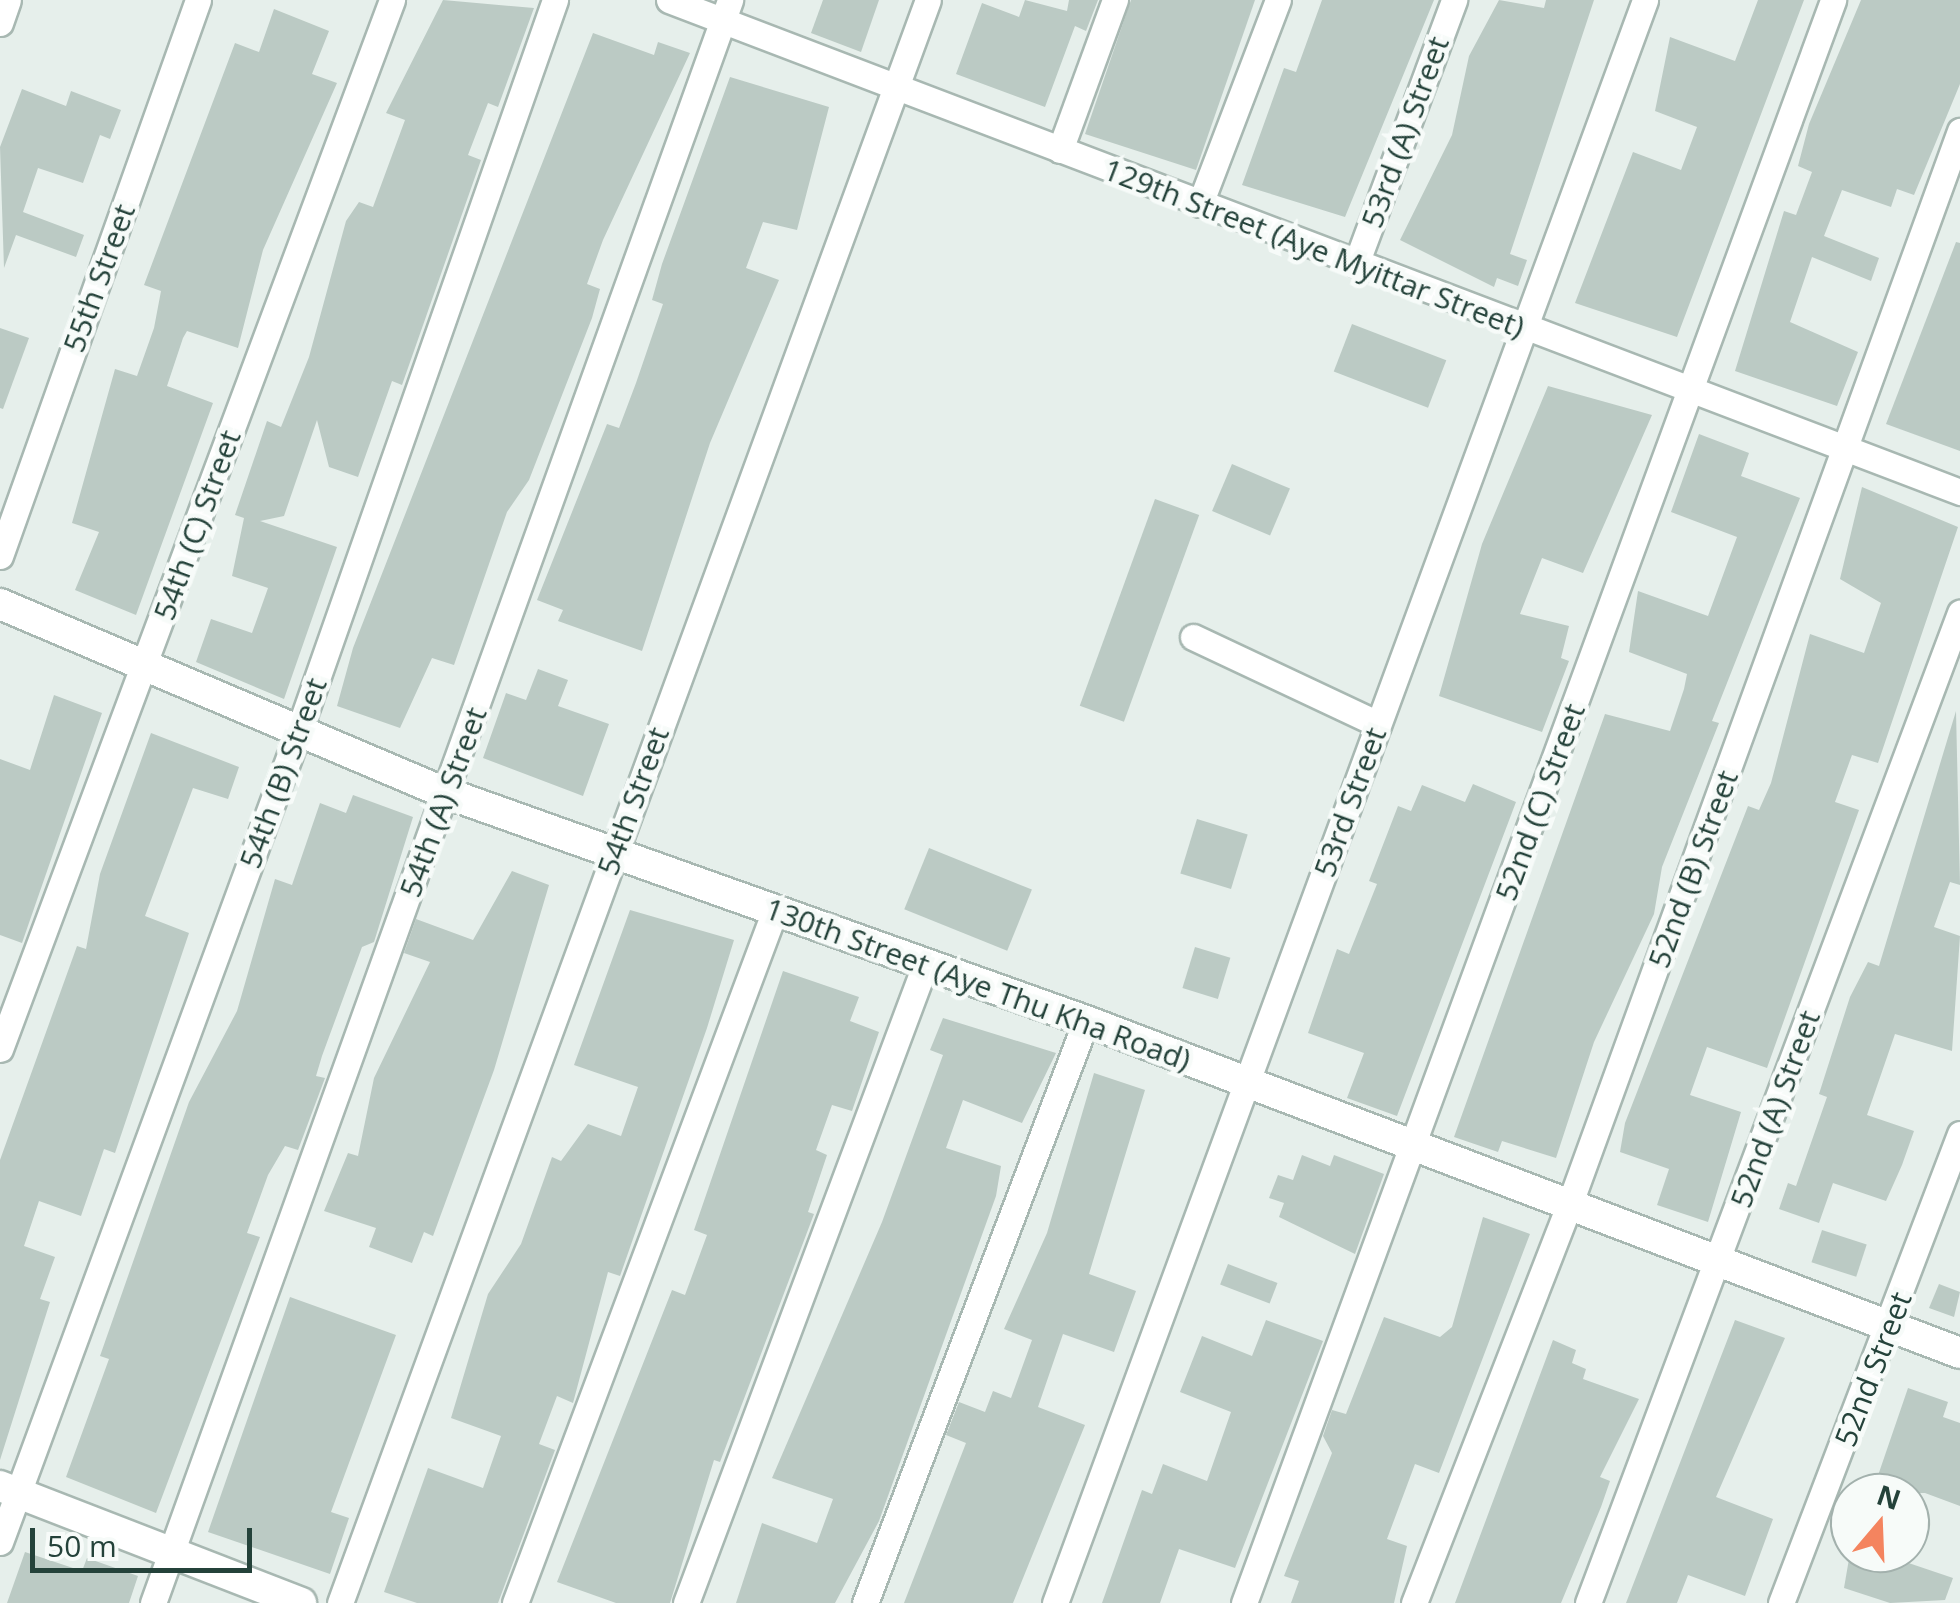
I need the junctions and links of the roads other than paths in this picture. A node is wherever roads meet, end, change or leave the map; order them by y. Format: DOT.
graph roads {
  1 [pos="8,0"];
  2 [pos="198,0"];
  3 [pos="392,0"];
  4 [pos="554,0"];
  5 [pos="670,0"];
  6 [pos="928,0"];
  7 [pos="1115,0"];
  8 [pos="1278,0"];
  9 [pos="1454,0"];
  10 [pos="1645,0"];
  11 [pos="1833,0"];
  12 [pos="726,10"];
  13 [pos="0,23"];
  14 [pos="896,84"];
  15 [pos="1960,131"];
  16 [pos="1060,150"];
  17 [pos="1200,204"];
  18 [pos="1356,264"];
  19 [pos="1526,330"];
  20 [pos="1688,392"];
  21 [pos="1847,450"];
  22 [pos="1960,492"];
  23 [pos="0,556"];
  24 [pos="0,604"];
  25 [pos="1960,613"];
  26 [pos="1193,637"];
  27 [pos="146,660"];
  28 [pos="1378,724"];
  29 [pos="298,733"];
  30 [pos="446,793"];
  31 [pos="615,850"];
  32 [pos="775,910"];
  33 [pos="925,965"];
  34 [pos="1086,1021"];
  35 [pos="0,1049"];
  36 [pos="1250,1084"];
  37 [pos="1960,1134"];
  38 [pos="1416,1144"];
  39 [pos="1570,1203"];
  40 [pos="1719,1260"];
  41 [pos="1891,1327"];
  42 [pos="1960,1353"];
  43 [pos="9,1490"];
  44 [pos="0,1542"];
  45 [pos="172,1554"];
  46 [pos="153,1603"];
  47 [pos="301,1603"];
  48 [pos="340,1603"];
  49 [pos="515,1603"];
  50 [pos="686,1603"];
  51 [pos="866,1603"];
  52 [pos="1055,1603"];
  53 [pos="1244,1603"];
  54 [pos="1414,1603"];
  55 [pos="1588,1603"];
  56 [pos="1781,1603"];
  1 -- 13 [label="street"];
  2 -- 23 [label="street, 55th Street"];
  3 -- 27 [label="street, 54th (C) Street"];
  4 -- 29 [label="street, 54th (B) Street"];
  5 -- 12 [label="street, 129th Street (Aye Myittar Street)"];
  6 -- 14 [label="street, 54th Street"];
  7 -- 16 [label="street"];
  8 -- 17 [label="street"];
  9 -- 18 [label="street, 53rd (A) Street"];
  10 -- 19 [label="street, 53rd Street"];
  11 -- 20 [label="street, 52nd (C) Street"];
  12 -- 14 [label="street, 129th Street (Aye Myittar Street)"];
  12 -- 30 [label="street, 54th (A) Street"];
  14 -- 16 [label="street, 129th Street (Aye Myittar Street)"];
  14 -- 31 [label="street, 54th Street"];
  15 -- 21 [label="street, 52nd (B) Street"];
  16 -- 17 [label="street, 129th Street (Aye Myittar Street)"];
  17 -- 18 [label="street, 129th Street (Aye Myittar Street)"];
  18 -- 19 [label="street, 129th Street (Aye Myittar Street)"];
  19 -- 20 [label="street, 129th Street (Aye Myittar Street)"];
  19 -- 28 [label="street, 53rd Street"];
  20 -- 21 [label="street, 129th Street (Aye Myittar Street)"];
  20 -- 38 [label="street, 52nd (C) Street"];
  21 -- 22 [label="street, 129th Street (Aye Myittar Street)"];
  21 -- 39 [label="street, 52nd (B) Street"];
  24 -- 27 [label="street, 130th Street (Aye Thu Kha Road)"];
  25 -- 40 [label="street, 52nd (A) Street"];
  26 -- 28 [label="street"];
  27 -- 29 [label="street, 130th Street (Aye Thu Kha Road)"];
  27 -- 35 [label="street, 54th (C) Street"];
  28 -- 36 [label="street, 53rd Street"];
  29 -- 30 [label="street, 130th Street (Aye Thu Kha Road)"];
  29 -- 43 [label="street, 54th (B) Street"];
  30 -- 31 [label="street, 130th Street (Aye Thu Kha Road)"];
  30 -- 45 [label="street, 54th (A) Street"];
  31 -- 32 [label="street, 130th Street (Aye Thu Kha Road)"];
  31 -- 48 [label="street, 54th Street"];
  32 -- 33 [label="street, 130th Street (Aye Thu Kha Road)"];
  32 -- 49 [label="street"];
  33 -- 34 [label="street, 130th Street (Aye Thu Kha Road)"];
  33 -- 50 [label="street"];
  34 -- 36 [label="street, 130th Street (Aye Thu Kha Road)"];
  34 -- 51 [label="street"];
  36 -- 38 [label="street, 130th Street (Aye Thu Kha Road)"];
  36 -- 52 [label="street, 53rd Street"];
  37 -- 41 [label="street, 52nd Street"];
  38 -- 39 [label="street, 130th Street (Aye Thu Kha Road)"];
  38 -- 53 [label="street, 52nd (C) Street"];
  39 -- 40 [label="street, 130th Street (Aye Thu Kha Road)"];
  39 -- 54 [label="street, 52nd (B) Street"];
  40 -- 41 [label="street, 130th Street (Aye Thu Kha Road)"];
  40 -- 55 [label="street, 52nd (A) Street"];
  41 -- 42 [label="street, 130th Street (Aye Thu Kha Road)"];
  41 -- 56 [label="street, 52nd Street"];
  43 -- 44 [label="street, 54th (B) Street"];
  43 -- 45 [label="street"];
  45 -- 46 [label="street, 54th (A) Street"];
  45 -- 47 [label="street"];
}
